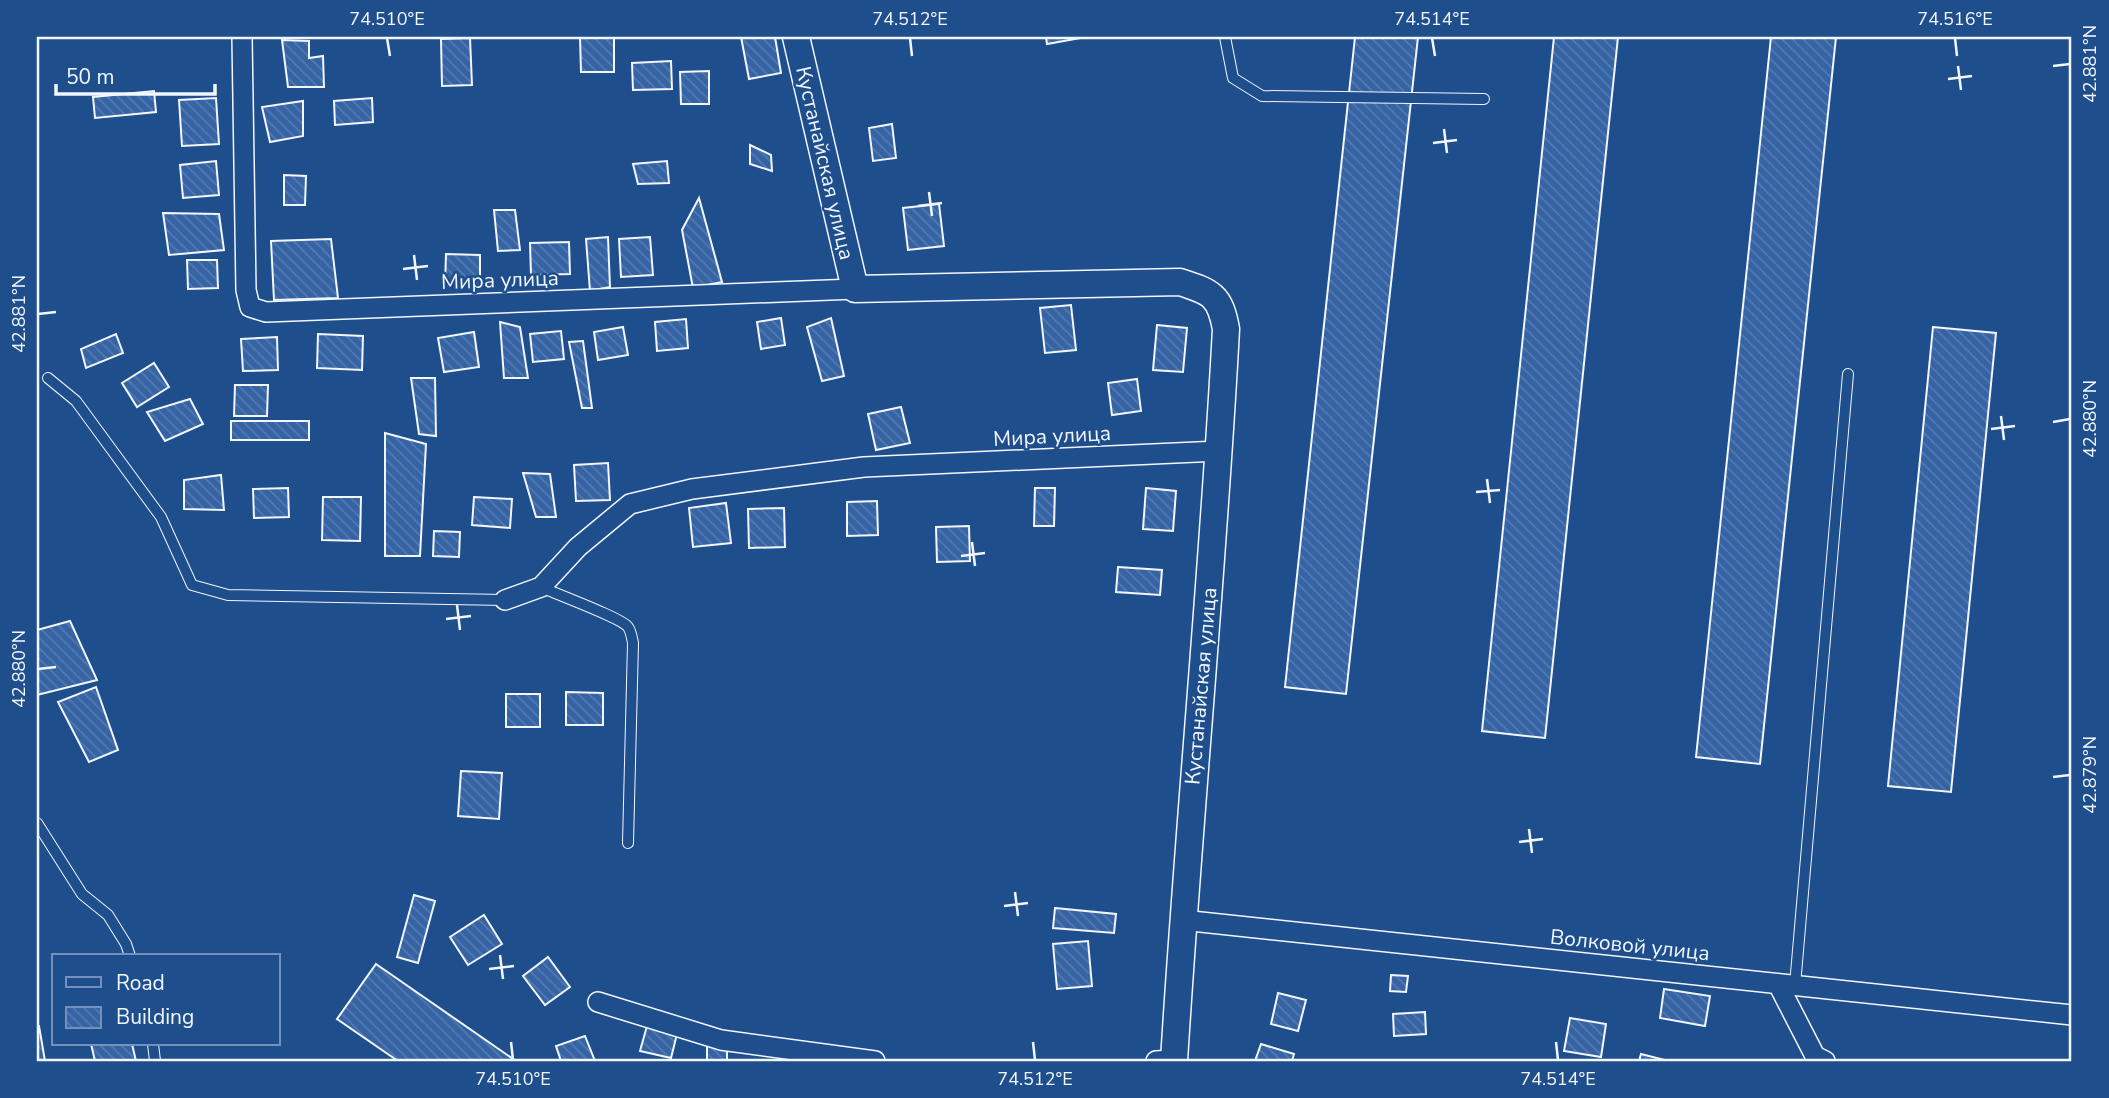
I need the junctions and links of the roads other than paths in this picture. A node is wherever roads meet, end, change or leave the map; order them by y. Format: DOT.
graph roads {
  1 [pos="242,37"];
  2 [pos="796,37"];
  3 [pos="1226,37"];
  4 [pos="1484,99"];
  5 [pos="855,289"];
  6 [pos="1848,374"];
  7 [pos="48,378"];
  8 [pos="1219,451"];
  9 [pos="541,587"];
  10 [pos="505,600"];
  11 [pos="37,823"];
  12 [pos="628,843"];
  13 [pos="1182,920"];
  14 [pos="129,954"];
  15 [pos="1786,985"];
  16 [pos="598,1002"];
  17 [pos="2072,1015"];
  18 [pos="875,1061"];
  19 [pos="1168,1061"];
  20 [pos="1825,1061"];
  1 -- 5 [label="street, Мира улица"];
  2 -- 5 [label="street, Кустанайская улица"];
  3 -- 4 [label="lane"];
  5 -- 8 [label="street, Кустанайская улица"];
  6 -- 15 [label="lane"];
  7 -- 10 [label="lane"];
  8 -- 9 [label="street, Мира улица"];
  8 -- 13 [label="street, Кустанайская улица"];
  9 -- 10 [label="street, Мира улица"];
  9 -- 12 [label="lane"];
  11 -- 14 [label="lane"];
  13 -- 15 [label="street, Волковой улица"];
  13 -- 19 [label="street, Кустанайская улица"];
  15 -- 17 [label="street, Волковой улица"];
  15 -- 20 [label="street"];
  16 -- 18 [label="street"];
}
